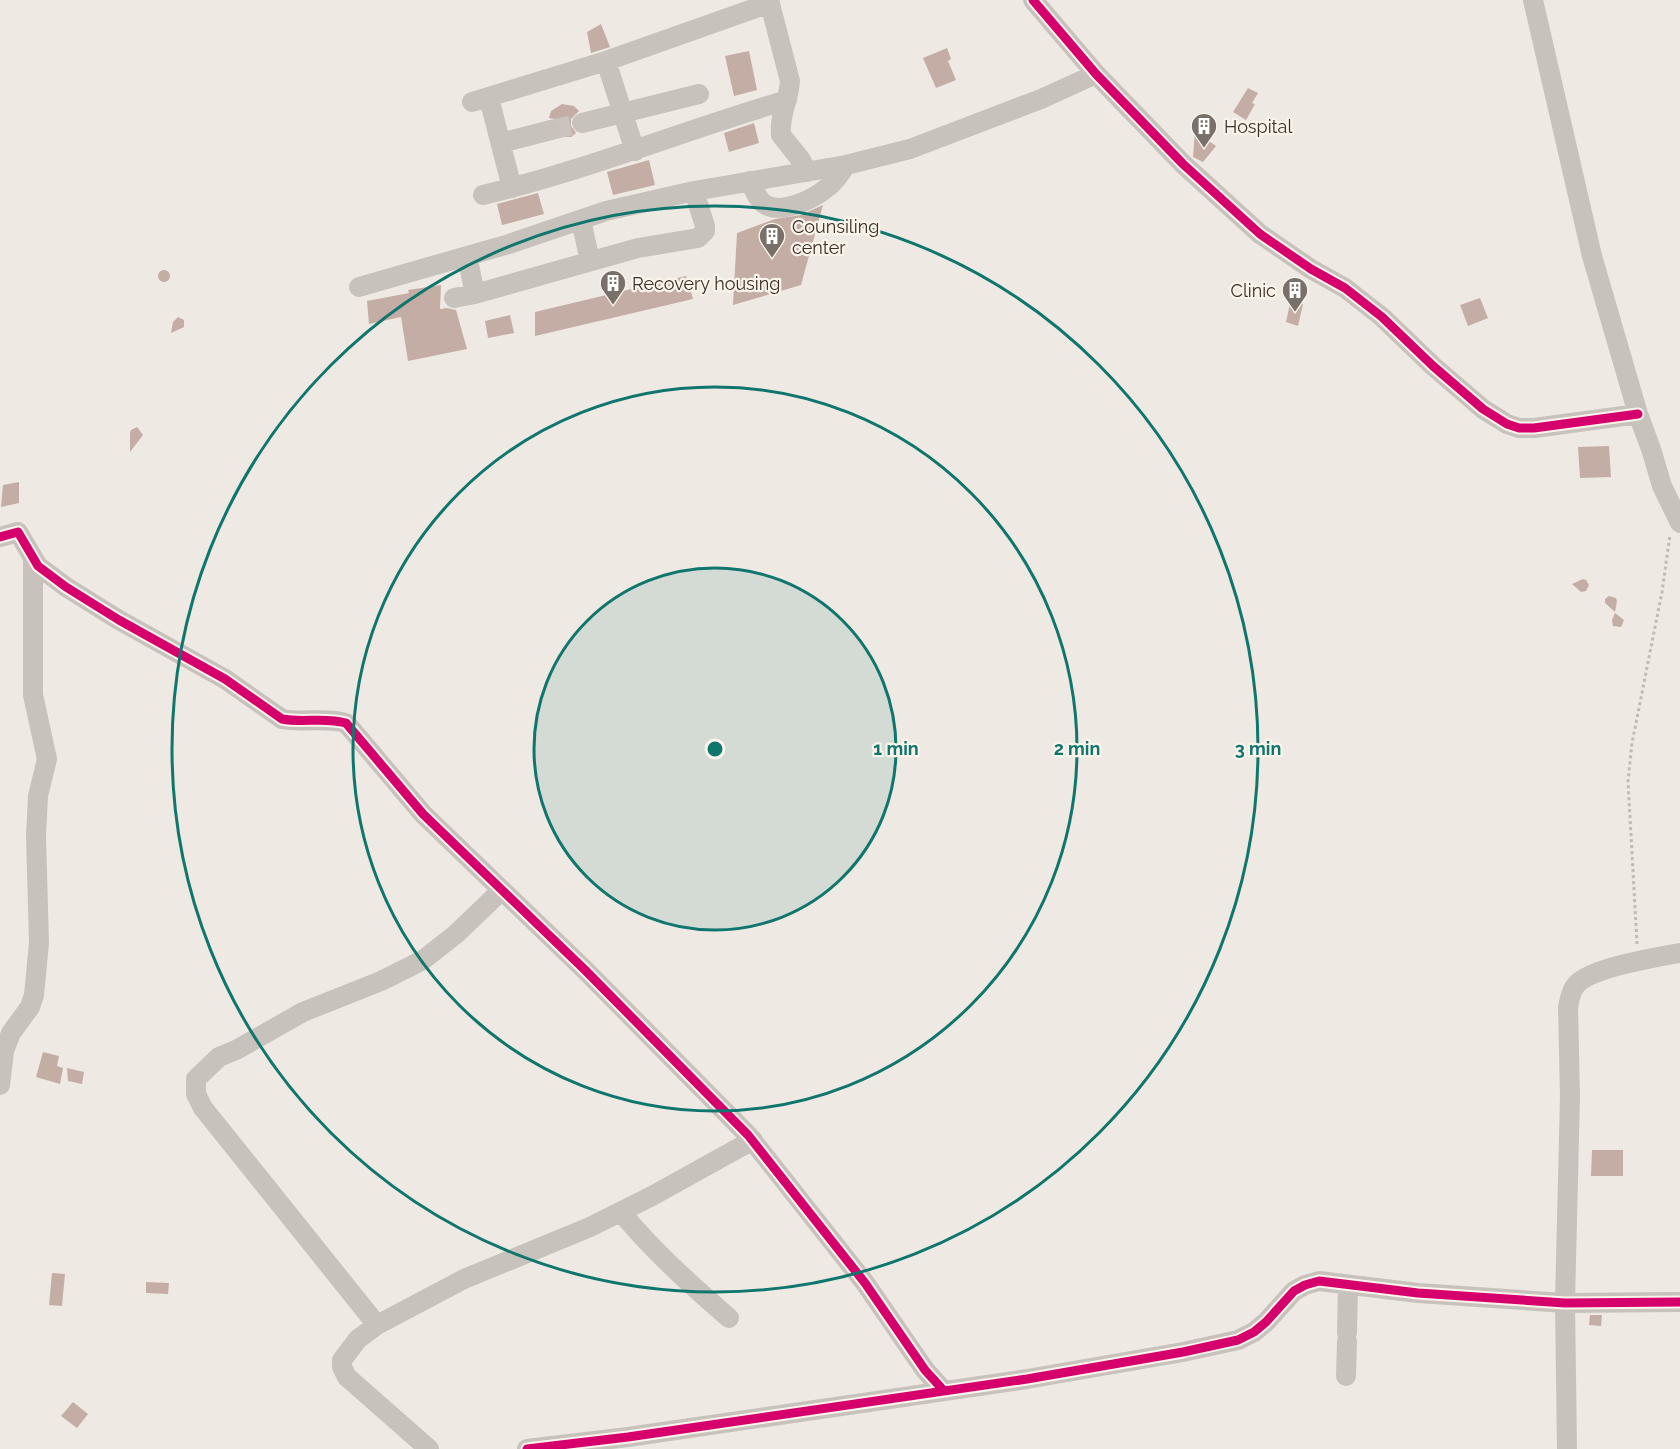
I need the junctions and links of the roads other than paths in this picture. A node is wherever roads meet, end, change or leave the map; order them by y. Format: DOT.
graph roads {
  1 [pos="1033,0"];
  2 [pos="1533,0"];
  3 [pos="769,1"];
  4 [pos="606,61"];
  5 [pos="1096,74"];
  6 [pos="699,94"];
  7 [pos="787,100"];
  8 [pos="623,113"];
  9 [pos="582,123"];
  10 [pos="551,130"];
  11 [pos="501,142"];
  12 [pos="635,151"];
  13 [pos="846,165"];
  14 [pos="807,172"];
  15 [pos="750,181"];
  16 [pos="512,188"];
  17 [pos="694,190"];
  18 [pos="483,195"];
  19 [pos="581,220"];
  20 [pos="467,256"];
  21 [pos="590,261"];
  22 [pos="359,287"];
  23 [pos="476,294"];
  24 [pos="454,298"];
  25 [pos="1638,414"];
  26 [pos="1676,517"];
  27 [pos="0,537"];
  28 [pos="33,559"];
  29 [pos="502,890"];
  30 [pos="1680,952"];
  31 [pos="0,1085"];
  32 [pos="753,1140"];
  33 [pos="621,1212"];
  34 [pos="1348,1285"];
  35 [pos="1680,1302"];
  36 [pos="1566,1303"];
  37 [pos="729,1318"];
  38 [pos="377,1325"];
  39 [pos="1346,1376"];
  40 [pos="944,1391"];
  41 [pos="429,1449"];
  42 [pos="527,1449"];
  43 [pos="1567,1449"];
  1 -- 5 [label="street"];
  2 -- 25 [label="street"];
  3 -- 4 [label="street"];
  3 -- 7 [label="street"];
  4 -- 8 [label="street"];
  4 -- 11 [label="street"];
  5 -- 13 [label="street"];
  5 -- 25 [label="street"];
  6 -- 8 [label="street"];
  7 -- 12 [label="street"];
  7 -- 14 [label="street"];
  8 -- 9 [label="street"];
  8 -- 12 [label="street"];
  10 -- 11 [label="street"];
  11 -- 16 [label="street"];
  12 -- 16 [label="street"];
  13 -- 14 [label="street"];
  13 -- 15 [label="street"];
  14 -- 15 [label="street"];
  15 -- 17 [label="street"];
  16 -- 18 [label="street"];
  17 -- 19 [label="street"];
  17 -- 21 [label="street"];
  19 -- 20 [label="street"];
  19 -- 21 [label="street"];
  20 -- 22 [label="street"];
  20 -- 23 [label="street"];
  21 -- 23 [label="street"];
  23 -- 24 [label="street"];
  25 -- 26 [label="street"];
  27 -- 28 [label="street"];
  28 -- 29 [label="street"];
  28 -- 31 [label="street"];
  29 -- 32 [label="street"];
  29 -- 38 [label="street"];
  30 -- 36 [label="street"];
  32 -- 33 [label="street"];
  32 -- 40 [label="street"];
  33 -- 37 [label="street"];
  33 -- 38 [label="street"];
  34 -- 36 [label="street"];
  34 -- 39 [label="street"];
  34 -- 40 [label="street"];
  35 -- 36 [label="street"];
  36 -- 43 [label="street"];
  38 -- 41 [label="street"];
  40 -- 42 [label="street"];
}
